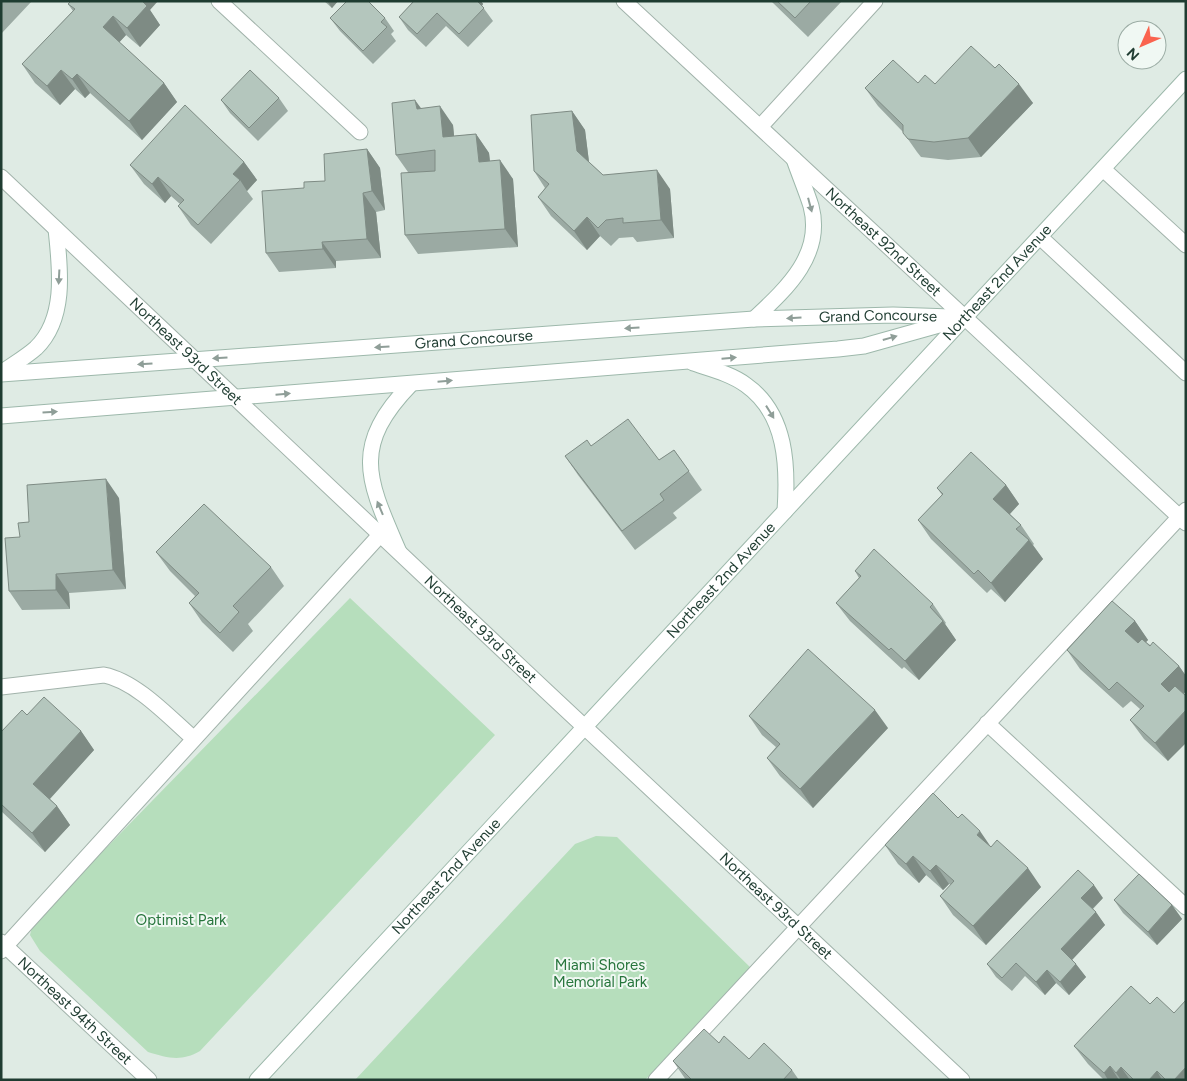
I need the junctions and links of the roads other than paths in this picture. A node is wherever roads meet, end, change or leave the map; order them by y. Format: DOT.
graph roads {
  1 [pos="218,1"];
  2 [pos="624,1"];
  3 [pos="875,1"];
  4 [pos="1186,79"];
  5 [pos="760,127"];
  6 [pos="360,132"];
  7 [pos="794,159"];
  8 [pos="1103,168"];
  9 [pos="1,177"];
  10 [pos="56,229"];
  11 [pos="1040,237"];
  12 [pos="1186,245"];
  13 [pos="965,318"];
  14 [pos="754,319"];
  15 [pos="194,360"];
  16 [pos="686,361"];
  17 [pos="1186,373"];
  18 [pos="1,374"];
  19 [pos="411,384"];
  20 [pos="234,398"];
  21 [pos="1,416"];
  22 [pos="785,512"];
  23 [pos="1184,516"];
  24 [pos="380,535"];
  25 [pos="399,552"];
  26 [pos="1,686"];
  27 [pos="988,723"];
  28 [pos="584,728"];
  29 [pos="194,740"];
  30 [pos="1186,907"];
  31 [pos="798,927"];
  32 [pos="3,946"];
  33 [pos="149,1080"];
  34 [pos="257,1080"];
  35 [pos="656,1080"];
  36 [pos="962,1080"];
  1 -- 6 [label="street"];
  2 -- 5 [label="street, Northeast 92nd Street"];
  3 -- 5 [label="street"];
  4 -- 8 [label="street, Northeast 2nd Avenue"];
  5 -- 7 [label="street, Northeast 92nd Street"];
  7 -- 13 [label="street, Northeast 92nd Street"];
  7 -- 14 [label="street, one-way"];
  8 -- 11 [label="street, Northeast 2nd Avenue"];
  8 -- 12 [label="street"];
  9 -- 10 [label="street, Northeast 93rd Street"];
  10 -- 15 [label="street, Northeast 93rd Street"];
  10 -- 18 [label="street, one-way"];
  11 -- 13 [label="street, Northeast 2nd Avenue"];
  11 -- 17 [label="street"];
  13 -- 14 [label="street, Grand Concourse, one-way"];
  16 -- 13 [label="street, Grand Concourse, one-way"];
  13 -- 22 [label="street, Northeast 2nd Avenue"];
  13 -- 23 [label="street, Northeast 92nd Street"];
  14 -- 15 [label="street, Grand Concourse, one-way"];
  15 -- 18 [label="street, Grand Concourse, one-way"];
  15 -- 20 [label="street, Northeast 93rd Street"];
  19 -- 16 [label="street, Grand Concourse, one-way"];
  16 -- 22 [label="street, one-way"];
  20 -- 19 [label="street, Grand Concourse, one-way"];
  25 -- 19 [label="street, one-way"];
  21 -- 20 [label="street, Grand Concourse, one-way"];
  20 -- 24 [label="street, Northeast 93rd Street"];
  22 -- 28 [label="street, Northeast 2nd Avenue"];
  23 -- 27 [label="street"];
  24 -- 25 [label="street, Northeast 93rd Street"];
  24 -- 29 [label="street"];
  25 -- 28 [label="street, Northeast 93rd Street"];
  26 -- 29 [label="street"];
  27 -- 30 [label="street"];
  27 -- 31 [label="street"];
  28 -- 31 [label="street, Northeast 93rd Street"];
  28 -- 34 [label="street, Northeast 2nd Avenue"];
  29 -- 32 [label="street"];
  31 -- 35 [label="street"];
  31 -- 36 [label="street, Northeast 93rd Street"];
  32 -- 33 [label="street, Northeast 94th Street"];
}
